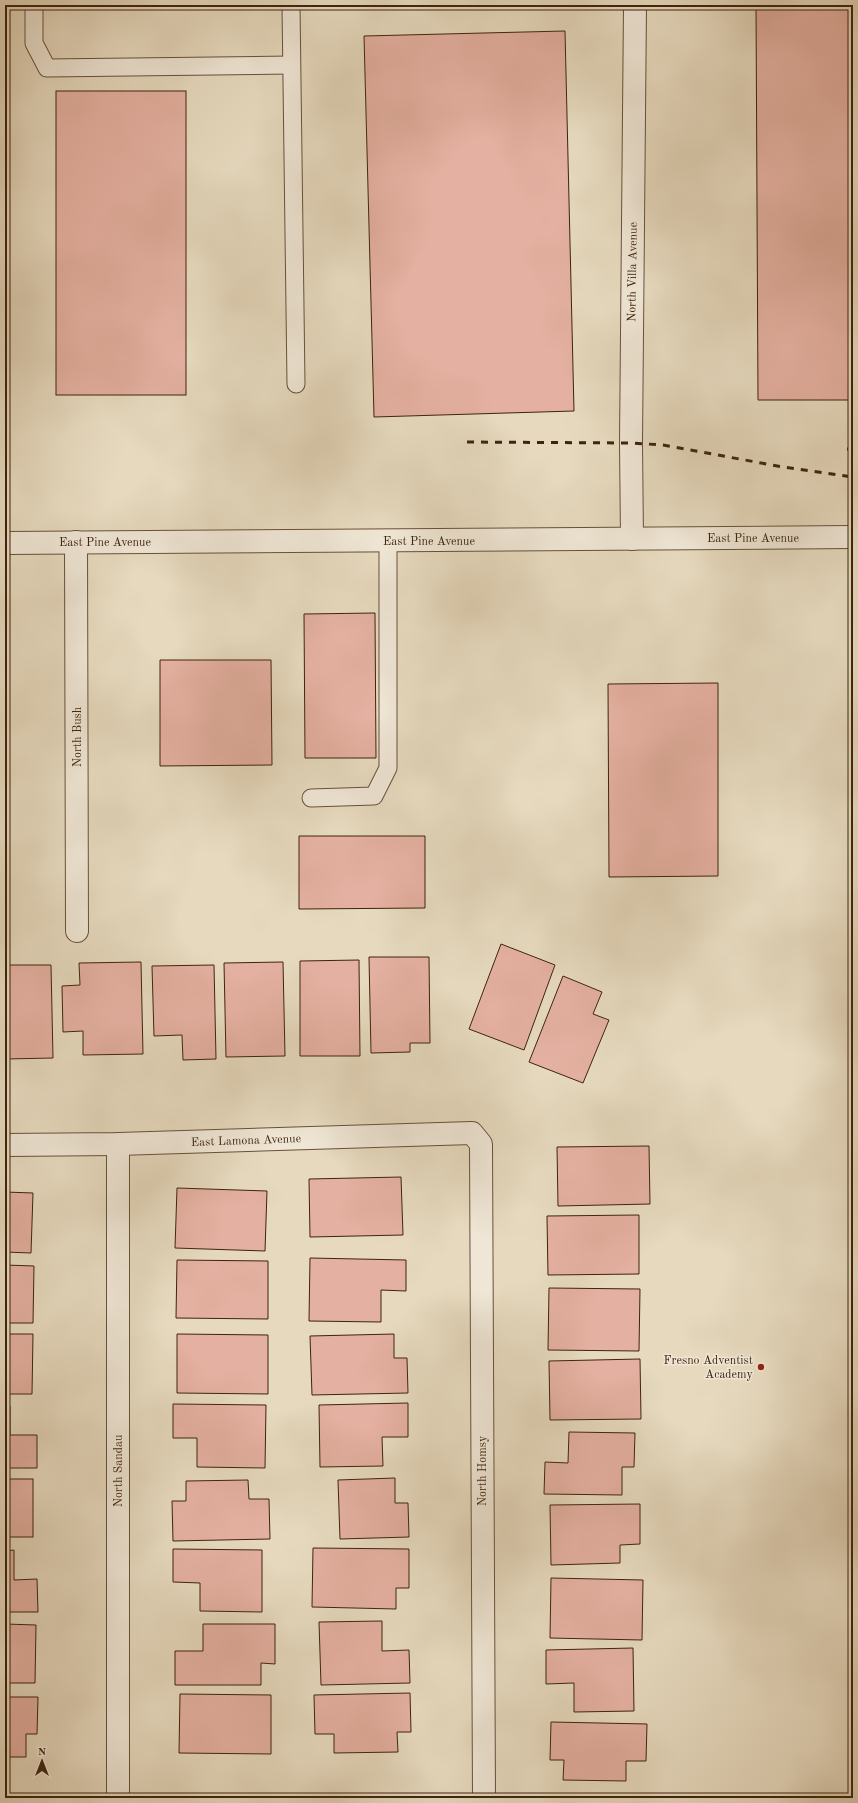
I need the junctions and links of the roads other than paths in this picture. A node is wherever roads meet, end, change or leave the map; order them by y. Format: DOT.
graph roads {
  1 [pos="34,5"];
  2 [pos="291,5"];
  3 [pos="635,5"];
  4 [pos="291,65"];
  5 [pos="296,384"];
  6 [pos="853,537"];
  7 [pos="632,539"];
  8 [pos="388,541"];
  9 [pos="76,542"];
  10 [pos="5,543"];
  11 [pos="311,798"];
  12 [pos="77,931"];
  13 [pos="118,1144"];
  14 [pos="481,1144"];
  15 [pos="5,1146"];
  16 [pos="118,1798"];
  17 [pos="484,1798"];
  1 -- 4 [label="lane"];
  2 -- 4 [label="lane"];
  3 -- 7 [label="street, North Villa Avenue"];
  4 -- 5 [label="lane"];
  6 -- 7 [label="street, East Pine Avenue"];
  7 -- 8 [label="street, East Pine Avenue"];
  8 -- 9 [label="street, East Pine Avenue"];
  8 -- 11 [label="lane"];
  9 -- 10 [label="street, East Pine Avenue"];
  9 -- 12 [label="street, North Bush"];
  13 -- 14 [label="street, East Lamona Avenue"];
  13 -- 15 [label="street, East Lamona Avenue"];
  13 -- 16 [label="street, North Sandau"];
  14 -- 17 [label="street, North Homsy"];
}
